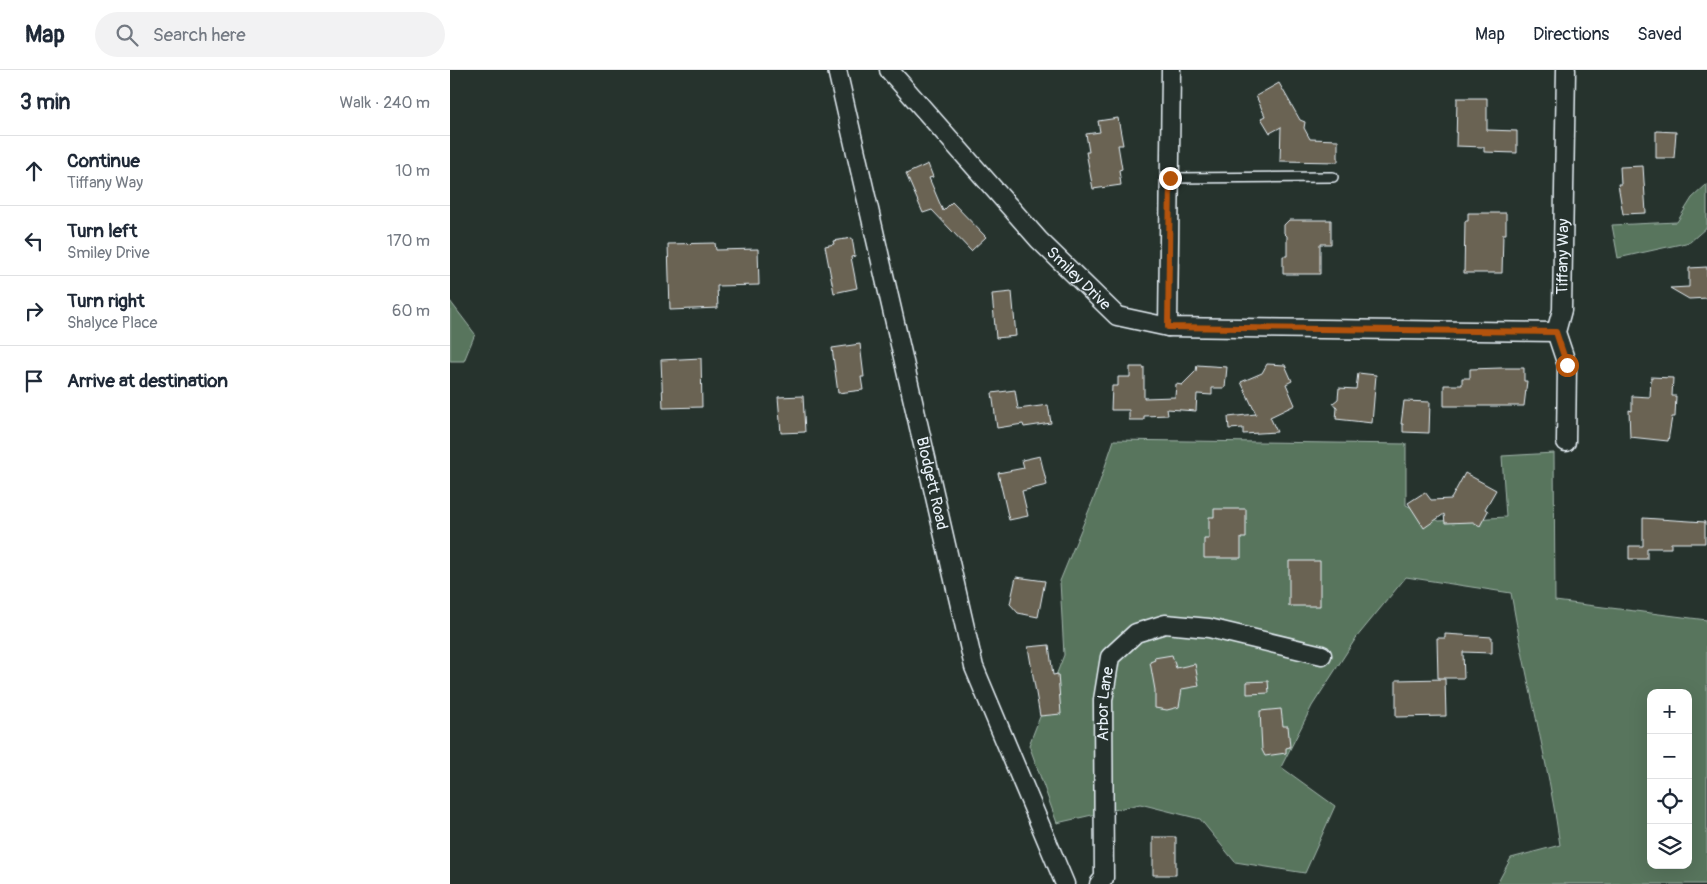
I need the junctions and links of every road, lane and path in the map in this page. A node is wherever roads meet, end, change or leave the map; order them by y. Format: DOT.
graph roads {
  1 [pos="837,70"];
  2 [pos="889,70"];
  3 [pos="1171,70"];
  4 [pos="1566,70"];
  5 [pos="1333,177"];
  6 [pos="1170,178"];
  7 [pos="1168,327"];
  8 [pos="1556,332"];
  9 [pos="1566,442"];
  10 [pos="1322,655"];
  11 [pos="1065,884"];
  12 [pos="1099,884"];
  1 -- 11 [label="street, Blodgett Road"];
  2 -- 7 [label="street, Smiley Drive"];
  3 -- 6 [label="street"];
  4 -- 8 [label="street, Tiffany Way"];
  5 -- 6 [label="lane"];
  6 -- 7 [label="street"];
  7 -- 8 [label="street, Smiley Drive"];
  8 -- 9 [label="street"];
  10 -- 12 [label="street, Arbor Lane"];
}
